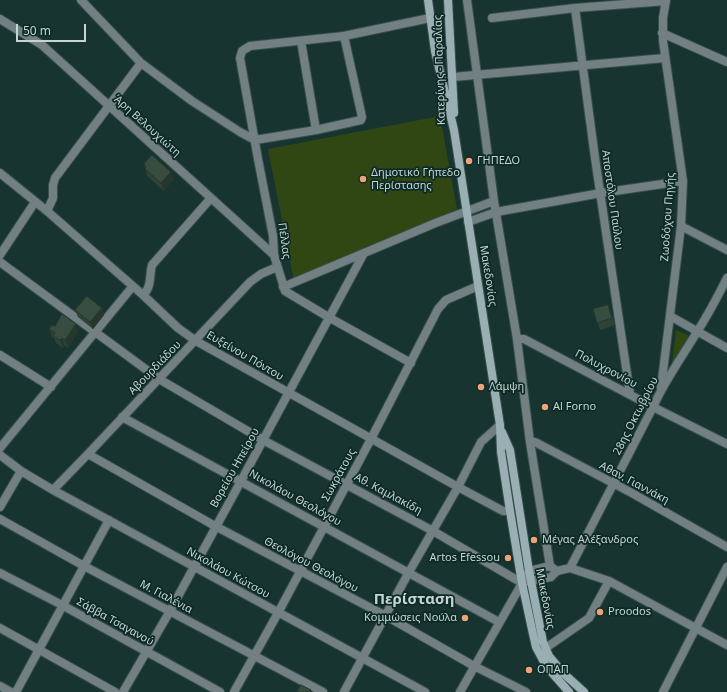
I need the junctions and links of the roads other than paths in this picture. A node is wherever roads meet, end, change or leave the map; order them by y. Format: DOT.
graph roads {
  1 [pos="81,0"];
  2 [pos="428,0"];
  3 [pos="448,0"];
  4 [pos="467,0"];
  5 [pos="666,0"];
  6 [pos="575,8"];
  7 [pos="430,18"];
  8 [pos="492,18"];
  9 [pos="0,19"];
  10 [pos="662,33"];
  11 [pos="344,36"];
  12 [pos="301,41"];
  13 [pos="665,58"];
  14 [pos="727,62"];
  15 [pos="142,63"];
  16 [pos="582,65"];
  17 [pos="477,75"];
  18 [pos="453,77"];
  19 [pos="108,106"];
  20 [pos="316,130"];
  21 [pos="454,130"];
  22 [pos="255,140"];
  23 [pos="0,173"];
  24 [pos="683,181"];
  25 [pos="601,193"];
  26 [pos="211,198"];
  27 [pos="494,201"];
  28 [pos="35,202"];
  29 [pos="47,211"];
  30 [pos="467,212"];
  31 [pos="496,212"];
  32 [pos="468,222"];
  33 [pos="681,226"];
  34 [pos="727,250"];
  35 [pos="364,253"];
  36 [pos="0,254"];
  37 [pos="274,255"];
  38 [pos="0,262"];
  39 [pos="277,267"];
  40 [pos="727,278"];
  41 [pos="133,286"];
  42 [pos="283,286"];
  43 [pos="478,286"];
  44 [pos="143,295"];
  45 [pos="670,316"];
  46 [pos="330,318"];
  47 [pos="95,332"];
  48 [pos="698,332"];
  49 [pos="517,339"];
  50 [pos="196,341"];
  51 [pos="727,348"];
  52 [pos="0,355"];
  53 [pos="411,363"];
  54 [pos="159,379"];
  55 [pos="51,387"];
  56 [pos="661,388"];
  57 [pos="288,393"];
  58 [pos="630,394"];
  59 [pos="653,407"];
  60 [pos="122,417"];
  61 [pos="500,426"];
  62 [pos="371,439"];
  63 [pos="263,440"];
  64 [pos="530,442"];
  65 [pos="727,444"];
  66 [pos="0,448"];
  67 [pos="88,454"];
  68 [pos="0,455"];
  69 [pos="21,471"];
  70 [pos="241,481"];
  71 [pos="347,484"];
  72 [pos="613,484"];
  73 [pos="458,487"];
  74 [pos="52,490"];
  75 [pos="0,506"];
  76 [pos="510,511"];
  77 [pos="0,519"];
  78 [pos="109,520"];
  79 [pos="215,526"];
  80 [pos="324,527"];
  81 [pos="433,530"];
  82 [pos="727,547"];
  83 [pos="84,566"];
  84 [pos="194,567"];
  85 [pos="727,567"];
  86 [pos="553,568"];
  87 [pos="570,568"];
  88 [pos="300,572"];
  89 [pos="409,572"];
  90 [pos="528,572"];
  91 [pos="0,573"];
  92 [pos="609,581"];
  93 [pos="526,582"];
  94 [pos="62,605"];
  95 [pos="170,611"];
  96 [pos="278,613"];
  97 [pos="386,616"];
  98 [pos="499,622"];
  99 [pos="0,628"];
  100 [pos="695,628"];
  101 [pos="550,644"];
  102 [pos="727,645"];
  103 [pos="39,650"];
  104 [pos="146,651"];
  105 [pos="254,656"];
  106 [pos="363,658"];
  107 [pos="474,666"];
  108 [pos="0,686"];
  109 [pos="11,692"];
  110 [pos="16,692"];
  111 [pos="115,692"];
  112 [pos="123,692"];
  113 [pos="220,692"];
  114 [pos="234,692"];
  115 [pos="323,692"];
  116 [pos="344,692"];
  117 [pos="425,692"];
  118 [pos="460,692"];
  119 [pos="526,692"];
  120 [pos="568,692"];
  121 [pos="584,692"];
  122 [pos="663,692"];
  1 -- 15 [label="street"];
  2 -- 7 [label="main road, Κατερίνης - Παραλίας"];
  3 -- 18 [label="main road, Κατερίνης - Παραλίας"];
  4 -- 17 [label="street"];
  5 -- 6 [label="street"];
  5 -- 10 [label="street, Ζωοδόχου Πηγής"];
  6 -- 8 [label="street"];
  6 -- 16 [label="street, Αποστόλου Παύλου"];
  7 -- 11 [label="street"];
  7 -- 21 [label="main road, Κατερίνης - Παραλίας"];
  9 -- 19 [label="street, Άρη Βελουχιώτη"];
  10 -- 13 [label="street, Ζωοδόχου Πηγής"];
  10 -- 14 [label="street"];
  11 -- 12 [label="street"];
  11 -- 20 [label="street"];
  12 -- 20 [label="street"];
  12 -- 22 [label="street, Πέλλας"];
  13 -- 16 [label="street"];
  13 -- 24 [label="street, Ζωοδόχου Πηγής"];
  15 -- 19 [label="street"];
  15 -- 22 [label="street"];
  16 -- 17 [label="street"];
  16 -- 25 [label="street, Αποστόλου Παύλου"];
  17 -- 18 [label="street"];
  17 -- 27 [label="street"];
  18 -- 21 [label="main road, Κατερίνης - Παραλίας"];
  19 -- 26 [label="street, Άρη Βελουχιώτη"];
  19 -- 29 [label="street"];
  20 -- 22 [label="street"];
  21 -- 30 [label="main road, Μακεδονίας"];
  22 -- 37 [label="street, Πέλλας"];
  23 -- 28 [label="street, Ευξείνου Πόντου"];
  24 -- 25 [label="street"];
  24 -- 33 [label="street, Ζωοδόχου Πηγής"];
  25 -- 31 [label="street"];
  25 -- 58 [label="street, Αποστόλου Παύλου"];
  26 -- 37 [label="street, Άρη Βελουχιώτη"];
  26 -- 44 [label="street"];
  27 -- 30 [label="street"];
  27 -- 31 [label="street"];
  28 -- 29 [label="street, Ευξείνου Πόντου"];
  28 -- 36 [label="street"];
  29 -- 41 [label="street, Ευξείνου Πόντου"];
  30 -- 32 [label="main road, Μακεδονίας"];
  30 -- 35 [label="street"];
  31 -- 32 [label="street"];
  31 -- 49 [label="street"];
  32 -- 43 [label="main road, Μακεδονίας"];
  33 -- 34 [label="street"];
  33 -- 45 [label="street, Ζωοδόχου Πηγής"];
  35 -- 42 [label="street"];
  35 -- 46 [label="street, Βορείου Ηπείρου"];
  37 -- 39 [label="street, Πέλλας"];
  38 -- 47 [label="street, Αθ. Καμλακίδη"];
  39 -- 42 [label="street, Πέλλας"];
  39 -- 50 [label="street, Αβουρδιάδου"];
  40 -- 48 [label="street, 28ης Οκτωβρίου"];
  41 -- 44 [label="street, Ευξείνου Πόντου"];
  41 -- 47 [label="street"];
  42 -- 46 [label="street"];
  43 -- 53 [label="street, Σωκράτους"];
  43 -- 61 [label="main road, Μακεδονίας"];
  44 -- 50 [label="street, Ευξείνου Πόντου"];
  45 -- 48 [label="street"];
  45 -- 56 [label="street, Ζωοδόχου Πηγής"];
  46 -- 53 [label="street"];
  46 -- 57 [label="street, Βορείου Ηπείρου"];
  47 -- 54 [label="street, Αθ. Καμλακίδη"];
  47 -- 55 [label="street"];
  48 -- 51 [label="street"];
  48 -- 56 [label="street, 28ης Οκτωβρίου"];
  49 -- 58 [label="street, Πολυχρονίου"];
  49 -- 64 [label="street"];
  50 -- 54 [label="street, Αβουρδιάδου"];
  50 -- 57 [label="street, Ευξείνου Πόντου"];
  52 -- 55 [label="street"];
  53 -- 62 [label="street, Σωκράτους"];
  54 -- 60 [label="street, Αβουρδιάδου"];
  54 -- 63 [label="street, Αθ. Καμλακίδη"];
  55 -- 66 [label="street"];
  56 -- 59 [label="street, 28ης Οκτωβρίου"];
  57 -- 62 [label="street, Ευξείνου Πόντου"];
  57 -- 63 [label="street, Βορείου Ηπείρου"];
  58 -- 59 [label="street, Πολυχρονίου"];
  59 -- 65 [label="street, Πολυχρονίου"];
  59 -- 72 [label="street, 28ης Οκτωβρίου"];
  60 -- 67 [label="street, Αβουρδιάδου"];
  60 -- 70 [label="street, Νικολάου Θεολόγου"];
  61 -- 73 [label="street"];
  61 -- 76 [label="main road, Μακεδονίας"];
  61 -- 90 [label="main road, Μακεδονίας"];
  62 -- 71 [label="street, Σωκράτους"];
  62 -- 73 [label="street, Ευξείνου Πόντου"];
  63 -- 70 [label="street, Βορείου Ηπείρου"];
  63 -- 71 [label="street, Αθ. Καμλακίδη"];
  64 -- 72 [label="street, Αθαν. Γιαννάκη"];
  64 -- 86 [label="street"];
  67 -- 74 [label="street, Αβουρδιάδου"];
  67 -- 79 [label="street, Θεολόγου Θεολόγου"];
  68 -- 69 [label="street, Νικολάου Κώτσου"];
  69 -- 74 [label="street, Νικολάου Κώτσου"];
  69 -- 75 [label="street"];
  70 -- 79 [label="street, Βορείου Ηπείρου"];
  70 -- 80 [label="street, Νικολάου Θεολόγου"];
  71 -- 80 [label="street, Σωκράτους"];
  71 -- 81 [label="street, Αθ. Καμλακίδη"];
  72 -- 82 [label="street, Αθαν. Γιαννάκη"];
  72 -- 87 [label="street, 28ης Οκτωβρίου"];
  73 -- 76 [label="street, Ευξείνου Πόντου"];
  73 -- 81 [label="street"];
  74 -- 78 [label="street, Νικολάου Κώτσου"];
  76 -- 93 [label="main road, Μακεδονίας"];
  77 -- 83 [label="street, Μ. Γιαλένια"];
  78 -- 83 [label="street"];
  78 -- 84 [label="street, Νικολάου Κώτσου"];
  79 -- 84 [label="street, Βορείου Ηπείρου"];
  79 -- 88 [label="street, Θεολόγου Θεολόγου"];
  80 -- 88 [label="street, Σωκράτους"];
  80 -- 89 [label="street, Νικολάου Θεολόγου"];
  81 -- 89 [label="street"];
  81 -- 93 [label="street, Αθ. Καμλακίδη"];
  83 -- 94 [label="street"];
  83 -- 95 [label="street, Μ. Γιαλένια"];
  84 -- 95 [label="street, Βορείου Ηπείρου"];
  84 -- 96 [label="street, Νικολάου Κώτσου"];
  85 -- 100 [label="street"];
  86 -- 87 [label="street"];
  86 -- 90 [label="street"];
  86 -- 93 [label="street"];
  87 -- 92 [label="street"];
  88 -- 96 [label="street, Σωκράτους"];
  88 -- 97 [label="street, Θεολόγου Θεολόγου"];
  89 -- 97 [label="street"];
  89 -- 98 [label="street, Νικολάου Θεολόγου"];
  90 -- 93 [label="street"];
  91 -- 94 [label="street, Σάββα Τσαγανού"];
  92 -- 100 [label="street"];
  92 -- 101 [label="street"];
  93 -- 98 [label="street"];
  93 -- 120 [label="main road, Μακεδονίας"];
  93 -- 121 [label="main road, Μακεδονίας"];
  94 -- 103 [label="street"];
  94 -- 104 [label="street, Σάββα Τσαγανού"];
  95 -- 104 [label="street, Βορείου Ηπείρου"];
  95 -- 105 [label="street, Μ. Γιαλένια"];
  96 -- 105 [label="street, Σωκράτους"];
  96 -- 106 [label="street, Νικολάου Κώτσου"];
  97 -- 106 [label="street"];
  97 -- 107 [label="street, Θεολόγου Θεολόγου"];
  98 -- 107 [label="street"];
  99 -- 103 [label="street"];
  100 -- 102 [label="street"];
  100 -- 122 [label="street"];
  103 -- 110 [label="street"];
  103 -- 111 [label="street"];
  104 -- 112 [label="street, Βορείου Ηπείρου"];
  104 -- 113 [label="street, Σάββα Τσαγανού"];
  105 -- 114 [label="street, Σωκράτους"];
  105 -- 115 [label="street, Μ. Γιαλένια"];
  106 -- 116 [label="street"];
  106 -- 117 [label="street, Νικολάου Κώτσου"];
  107 -- 118 [label="street"];
  107 -- 119 [label="street, Θεολόγου Θεολόγου"];
  108 -- 109 [label="street"];
}
